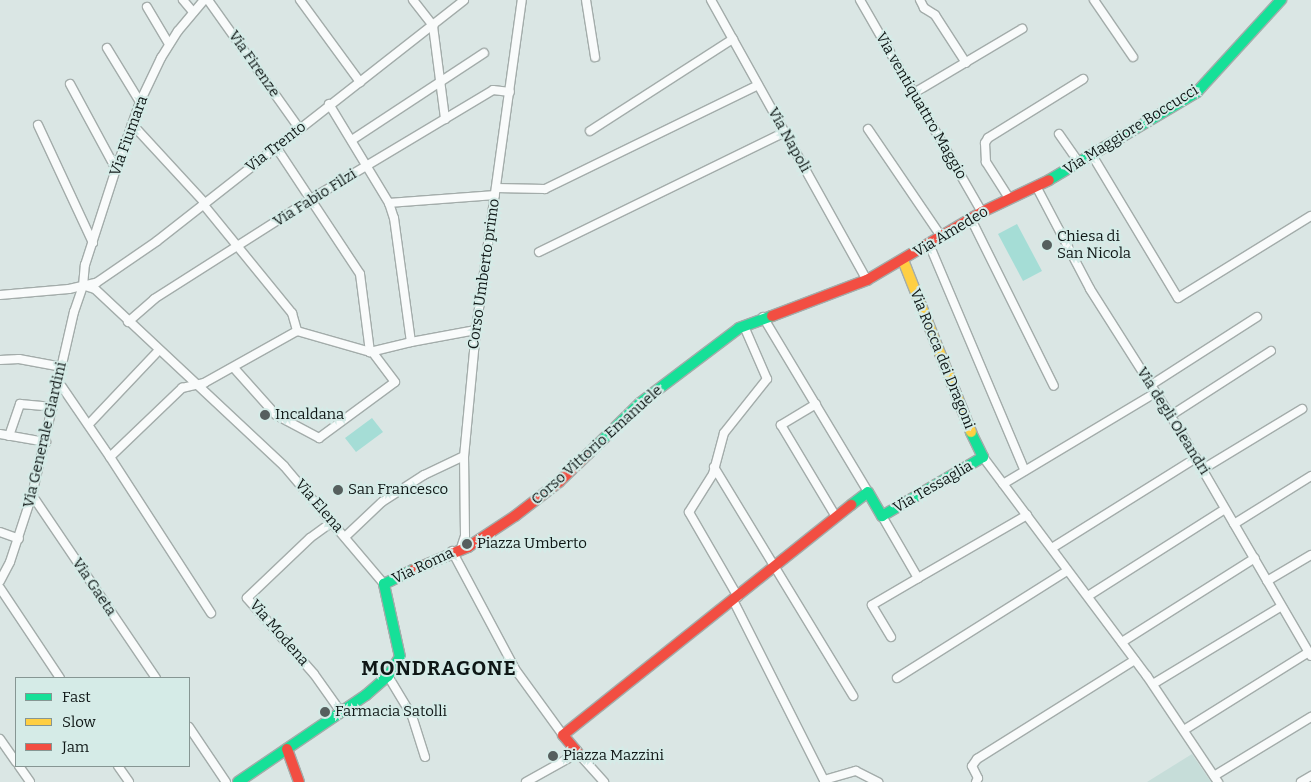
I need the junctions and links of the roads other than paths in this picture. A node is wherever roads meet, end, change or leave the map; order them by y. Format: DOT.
graph roads {
  1 [pos="183,0"];
  2 [pos="204,0"];
  3 [pos="208,0"];
  4 [pos="300,0"];
  5 [pos="413,0"];
  6 [pos="464,0"];
  7 [pos="522,0"];
  8 [pos="586,0"];
  9 [pos="711,0"];
  10 [pos="860,0"];
  11 [pos="920,0"];
  12 [pos="1281,0"];
  13 [pos="1097,1"];
  14 [pos="147,7"];
  15 [pos="193,12"];
  16 [pos="433,26"];
  17 [pos="1022,29"];
  18 [pos="733,39"];
  19 [pos="169,44"];
  20 [pos="107,48"];
  21 [pos="484,53"];
  22 [pos="595,57"];
  23 [pos="1133,57"];
  24 [pos="966,63"];
  25 [pos="1083,78"];
  26 [pos="360,82"];
  27 [pos="440,82"];
  28 [pos="70,84"];
  29 [pos="758,85"];
  30 [pos="510,92"];
  31 [pos="914,93"];
  32 [pos="140,102"];
  33 [pos="330,104"];
  34 [pos="445,119"];
  35 [pos="132,124"];
  36 [pos="38,125"];
  37 [pos="299,128"];
  38 [pos="868,129"];
  39 [pos="590,131"];
  40 [pos="785,132"];
  41 [pos="1059,134"];
  42 [pos="352,140"];
  43 [pos="276,147"];
  44 [pos="1092,155"];
  45 [pos="1079,163"];
  46 [pos="367,165"];
  47 [pos="116,169"];
  48 [pos="1036,186"];
  49 [pos="496,191"];
  50 [pos="1009,198"];
  51 [pos="311,199"];
  52 [pos="204,203"];
  53 [pos="389,203"];
  54 [pos="982,212"];
  55 [pos="1311,216"];
  56 [pos="971,218"];
  57 [pos="941,236"];
  58 [pos="93,243"];
  59 [pos="929,244"];
  60 [pos="238,247"];
  61 [pos="539,252"];
  62 [pos="903,260"];
  63 [pos="867,280"];
  64 [pos="83,286"];
  65 [pos="0,295"];
  66 [pos="1257,317"];
  67 [pos="763,318"];
  68 [pos="128,322"];
  69 [pos="744,326"];
  70 [pos="476,330"];
  71 [pos="297,331"];
  72 [pos="411,342"];
  73 [pos="159,350"];
  74 [pos="1271,351"];
  75 [pos="371,352"];
  76 [pos="0,360"];
  77 [pos="62,367"];
  78 [pos="234,368"];
  79 [pos="58,382"];
  80 [pos="196,384"];
  81 [pos="1151,385"];
  82 [pos="1054,386"];
  83 [pos="1156,393"];
  84 [pos="816,404"];
  85 [pos="53,407"];
  86 [pos="1302,409"];
  87 [pos="1170,416"];
  88 [pos="89,424"];
  89 [pos="0,434"];
  90 [pos="8,436"];
  91 [pos="46,442"];
  92 [pos="464,456"];
  93 [pos="110,457"];
  94 [pos="983,457"];
  95 [pos="1196,458"];
  96 [pos="714,467"];
  97 [pos="1202,469"];
  98 [pos="1025,471"];
  99 [pos="1311,476"];
  100 [pos="1003,484"];
  101 [pos="868,492"];
  102 [pos="32,495"];
  103 [pos="1225,509"];
  104 [pos="1027,515"];
  105 [pos="882,516"];
  106 [pos="836,517"];
  107 [pos="332,522"];
  108 [pos="1234,524"];
  109 [pos="0,532"];
  110 [pos="345,537"];
  111 [pos="19,538"];
  112 [pos="1052,548"];
  113 [pos="457,550"];
  114 [pos="1311,555"];
  115 [pos="1255,558"];
  116 [pos="774,567"];
  117 [pos="1067,570"];
  118 [pos="918,578"];
  119 [pos="0,581"];
  120 [pos="1267,581"];
  121 [pos="384,584"];
  122 [pos="0,588"];
  123 [pos="1088,596"];
  124 [pos="736,598"];
  125 [pos="1280,607"];
  126 [pos="211,613"];
  127 [pos="891,637"];
  128 [pos="1122,642"];
  129 [pos="1309,648"];
  130 [pos="1135,660"];
  131 [pos="388,676"];
  132 [pos="59,677"];
  133 [pos="155,677"];
  134 [pos="897,678"];
  135 [pos="1153,684"];
  136 [pos="853,696"];
  137 [pos="342,712"];
  138 [pos="1311,717"];
  139 [pos="190,728"];
  140 [pos="1184,730"];
  141 [pos="563,735"];
  142 [pos="0,738"];
  143 [pos="287,749"];
  144 [pos="578,753"];
  145 [pos="424,757"];
  146 [pos="15,760"];
  147 [pos="20,767"];
  148 [pos="119,767"];
  149 [pos="1311,776"];
  150 [pos="1216,779"];
  151 [pos="824,781"];
  152 [pos="30,782"];
  153 [pos="128,782"];
  154 [pos="226,782"];
  155 [pos="238,782"];
  156 [pos="299,782"];
  157 [pos="526,782"];
  158 [pos="604,782"];
  159 [pos="878,782"];
  160 [pos="976,782"];
  161 [pos="1301,782"];
  1 -- 15 [label="street"];
  2 -- 15 [label="street, Via Fiumara"];
  3 -- 37 [label="street, Via Firenze"];
  4 -- 26 [label="street"];
  5 -- 16 [label="street"];
  6 -- 16 [label="street, Via Trento"];
  7 -- 30 [label="street, Corso Umberto primo"];
  8 -- 22 [label="street"];
  9 -- 18 [label="street, Via Napoli"];
  10 -- 31 [label="street, Via ventiquattro Maggio"];
  11 -- 24 [label="street"];
  12 -- 44 [label="street, Via Maggiore Boccucci"];
  13 -- 23 [label="street"];
  14 -- 19 [label="street"];
  15 -- 19 [label="street, Via Fiumara"];
  16 -- 26 [label="street, Via Trento"];
  16 -- 27 [label="street"];
  17 -- 24 [label="street"];
  18 -- 29 [label="street, Via Napoli"];
  18 -- 39 [label="street"];
  19 -- 32 [label="street, Via Fiumara"];
  20 -- 32 [label="street"];
  21 -- 27 [label="street"];
  24 -- 31 [label="street"];
  25 -- 50 [label="street"];
  26 -- 33 [label="street, Via Trento"];
  27 -- 34 [label="street"];
  27 -- 42 [label="street"];
  28 -- 47 [label="street"];
  29 -- 40 [label="street, Via Napoli"];
  29 -- 49 [label="street"];
  30 -- 34 [label="street, Via Fabio Filzi"];
  30 -- 49 [label="street, Corso Umberto primo"];
  31 -- 54 [label="street, Via ventiquattro Maggio"];
  32 -- 35 [label="street, Via Fiumara"];
  33 -- 37 [label="street, Via Trento"];
  33 -- 42 [label="street"];
  34 -- 46 [label="street, Via Fabio Filzi"];
  35 -- 47 [label="street, Via Fiumara"];
  35 -- 52 [label="street"];
  36 -- 58 [label="street"];
  37 -- 43 [label="street, Via Trento"];
  38 -- 57 [label="street"];
  40 -- 61 [label="street"];
  40 -- 63 [label="street, Via Napoli"];
  41 -- 45 [label="street"];
  42 -- 46 [label="street"];
  43 -- 51 [label="street"];
  43 -- 52 [label="street, Via Trento"];
  44 -- 45 [label="street, Via Maggiore Boccucci"];
  44 -- 55 [label="street"];
  45 -- 48 [label="street, Via Maggiore Boccucci"];
  46 -- 51 [label="street, Via Fabio Filzi"];
  46 -- 53 [label="street"];
  47 -- 58 [label="street, Via Fiumara"];
  48 -- 50 [label="street, Via Amedeo"];
  48 -- 81 [label="street, Via degli Oleandri"];
  49 -- 53 [label="street"];
  49 -- 70 [label="street, Corso Umberto primo"];
  50 -- 54 [label="street, Via Amedeo"];
  51 -- 60 [label="street, Via Fabio Filzi"];
  51 -- 75 [label="street"];
  52 -- 60 [label="street"];
  52 -- 64 [label="street, Via Trento"];
  53 -- 72 [label="street"];
  54 -- 56 [label="street, Via Amedeo"];
  56 -- 57 [label="street, Via Amedeo"];
  56 -- 82 [label="street"];
  57 -- 59 [label="street, Via Amedeo"];
  58 -- 64 [label="street, Via Fiumara"];
  59 -- 62 [label="street, Via Amedeo"];
  59 -- 98 [label="street"];
  60 -- 68 [label="street, Via Fabio Filzi"];
  60 -- 71 [label="street"];
  62 -- 63 [label="street, Via Amedeo"];
  62 -- 94 [label="street, Via Rocca dei Dragoni"];
  63 -- 67 [label="street, Corso Vittorio Emanuele"];
  64 -- 65 [label="street, Via Trento"];
  64 -- 68 [label="street, Via Elena"];
  64 -- 77 [label="street, Via Generale Giardini"];
  66 -- 81 [label="street"];
  67 -- 69 [label="street, Corso Vittorio Emanuele"];
  67 -- 84 [label="street"];
  68 -- 73 [label="street, Via Elena"];
  69 -- 96 [label="street"];
  69 -- 113 [label="street, Corso Vittorio Emanuele"];
  70 -- 72 [label="street"];
  70 -- 92 [label="street, Corso Umberto primo"];
  71 -- 75 [label="street"];
  71 -- 78 [label="street"];
  72 -- 75 [label="street"];
  73 -- 80 [label="street, Via Elena"];
  73 -- 88 [label="street"];
  74 -- 87 [label="street"];
  75 -- 78 [label="street"];
  76 -- 77 [label="street"];
  77 -- 79 [label="street, Via Generale Giardini"];
  78 -- 80 [label="street"];
  79 -- 85 [label="street, Via Generale Giardini"];
  79 -- 88 [label="street"];
  80 -- 93 [label="street"];
  80 -- 107 [label="street, Via Elena"];
  81 -- 83 [label="street, Via degli Oleandri"];
  83 -- 87 [label="street, Via degli Oleandri"];
  83 -- 98 [label="street"];
  84 -- 101 [label="street"];
  84 -- 106 [label="street"];
  85 -- 90 [label="street"];
  85 -- 91 [label="street, Via Generale Giardini"];
  86 -- 97 [label="street"];
  87 -- 95 [label="street, Via degli Oleandri"];
  88 -- 93 [label="street"];
  89 -- 90 [label="street"];
  90 -- 91 [label="street"];
  91 -- 102 [label="street, Via Generale Giardini"];
  92 -- 110 [label="street"];
  92 -- 113 [label="street, Corso Umberto primo"];
  93 -- 126 [label="street"];
  94 -- 100 [label="street"];
  94 -- 105 [label="street, Via Tessaglia"];
  95 -- 97 [label="street, Via degli Oleandri"];
  95 -- 112 [label="street"];
  96 -- 116 [label="street"];
  96 -- 124 [label="street"];
  97 -- 103 [label="street, Via degli Oleandri"];
  98 -- 100 [label="street"];
  99 -- 108 [label="street"];
  100 -- 104 [label="street"];
  101 -- 105 [label="street"];
  101 -- 106 [label="street"];
  102 -- 111 [label="street, Via Generale Giardini"];
  102 -- 133 [label="street, Via Gaeta"];
  103 -- 108 [label="street, Via degli Oleandri"];
  103 -- 123 [label="street"];
  104 -- 112 [label="street"];
  104 -- 118 [label="street"];
  105 -- 118 [label="street"];
  106 -- 116 [label="street"];
  107 -- 110 [label="street, Via Elena"];
  107 -- 137 [label="street, Via Modena"];
  108 -- 115 [label="street, Via degli Oleandri"];
  109 -- 111 [label="street"];
  110 -- 121 [label="street, Via Elena"];
  111 -- 119 [label="street, Via Generale Giardini"];
  112 -- 117 [label="street"];
  113 -- 121 [label="street, Via Roma"];
  113 -- 141 [label="street"];
  114 -- 120 [label="street"];
  115 -- 120 [label="street, Via degli Oleandri"];
  115 -- 128 [label="street"];
  116 -- 124 [label="street"];
  116 -- 136 [label="street"];
  117 -- 123 [label="street"];
  117 -- 134 [label="street"];
  118 -- 127 [label="street"];
  120 -- 125 [label="street, Via degli Oleandri"];
  121 -- 131 [label="street, Via Elena"];
  122 -- 132 [label="street"];
  123 -- 128 [label="street"];
  124 -- 141 [label="street"];
  124 -- 151 [label="street"];
  125 -- 129 [label="street, Via degli Oleandri"];
  125 -- 135 [label="street"];
  128 -- 130 [label="street"];
  129 -- 140 [label="street"];
  130 -- 135 [label="street"];
  130 -- 160 [label="street"];
  131 -- 137 [label="street, Via Elena"];
  131 -- 145 [label="street"];
  135 -- 140 [label="street"];
  137 -- 143 [label="street, Via Elena"];
  138 -- 150 [label="street"];
  139 -- 154 [label="street"];
  140 -- 150 [label="street"];
  141 -- 144 [label="street"];
  142 -- 146 [label="street"];
  143 -- 155 [label="street, Via Elena"];
  143 -- 156 [label="street"];
  144 -- 157 [label="street"];
  144 -- 158 [label="street"];
  147 -- 152 [label="street"];
  148 -- 153 [label="street"];
  149 -- 161 [label="street"];
  151 -- 159 [label="street"];
}
